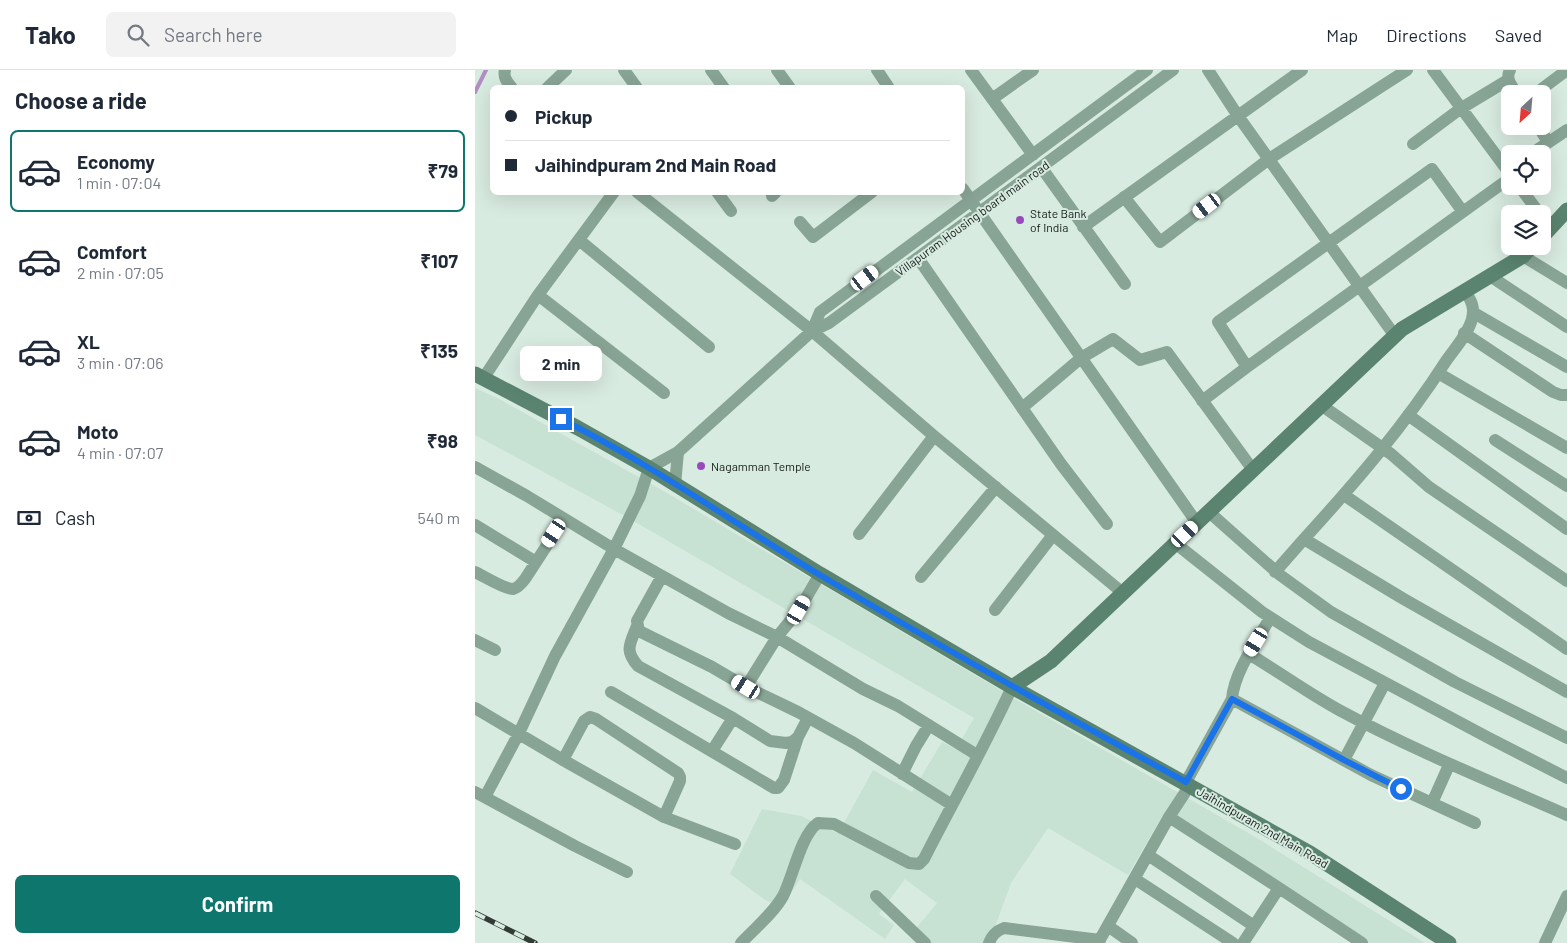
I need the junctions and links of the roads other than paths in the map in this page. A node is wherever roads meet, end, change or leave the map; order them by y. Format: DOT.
graph roads {
  1 [pos="505,70"];
  2 [pos="566,70"];
  3 [pos="624,70"];
  4 [pos="777,70"];
  5 [pos="877,70"];
  6 [pos="971,70"];
  7 [pos="1033,70"];
  8 [pos="1147,70"];
  9 [pos="1173,70"];
  10 [pos="1208,70"];
  11 [pos="1302,70"];
  12 [pos="1407,70"];
  13 [pos="1433,70"];
  14 [pos="1567,70"];
  15 [pos="714,71"];
  16 [pos="1509,75"];
  17 [pos="510,85"];
  18 [pos="550,85"];
  19 [pos="635,85"];
  20 [pos="722,85"];
  21 [pos="788,85"];
  22 [pos="887,85"];
  23 [pos="1547,85"];
  24 [pos="992,99"];
  25 [pos="1461,108"];
  26 [pos="1238,116"];
  27 [pos="1567,130"];
  28 [pos="1544,135"];
  29 [pos="1548,142"];
  30 [pos="1413,144"];
  31 [pos="1544,145"];
  32 [pos="1033,155"];
  33 [pos="1269,159"];
  34 [pos="1501,162"];
  35 [pos="1041,167"];
  36 [pos="1501,180"];
  37 [pos="965,192"];
  38 [pos="612,195"];
  39 [pos="641,195"];
  40 [pos="719,195"];
  41 [pos="868,195"];
  42 [pos="1124,197"];
  43 [pos="971,200"];
  44 [pos="731,211"];
  45 [pos="980,212"];
  46 [pos="1463,212"];
  47 [pos="1566,214"];
  48 [pos="800,222"];
  49 [pos="1551,223"];
  50 [pos="1083,227"];
  51 [pos="579,240"];
  52 [pos="1329,244"];
  53 [pos="1531,257"];
  54 [pos="918,258"];
  55 [pos="1490,276"];
  56 [pos="1567,283"];
  57 [pos="1125,284"];
  58 [pos="1360,287"];
  59 [pos="1465,291"];
  60 [pos="538,295"];
  61 [pos="1480,316"];
  62 [pos="1567,327"];
  63 [pos="811,331"];
  64 [pos="1395,336"];
  65 [pos="1468,336"];
  66 [pos="709,347"];
  67 [pos="1081,358"];
  68 [pos="1247,367"];
  69 [pos="1567,367"];
  70 [pos="1442,375"];
  71 [pos="479,377"];
  72 [pos="665,392"];
  73 [pos="1567,395"];
  74 [pos="1202,401"];
  75 [pos="1321,406"];
  76 [pos="1022,408"];
  77 [pos="1413,418"];
  78 [pos="934,436"];
  79 [pos="1495,440"];
  80 [pos="1567,448"];
  81 [pos="1387,451"];
  82 [pos="678,452"];
  83 [pos="475,467"];
  84 [pos="649,468"];
  85 [pos="1253,470"];
  86 [pos="675,485"];
  87 [pos="1567,486"];
  88 [pos="996,487"];
  89 [pos="1348,497"];
  90 [pos="1209,512"];
  91 [pos="564,519"];
  92 [pos="1197,523"];
  93 [pos="1107,524"];
  94 [pos="475,525"];
  95 [pos="1567,529"];
  96 [pos="859,534"];
  97 [pos="1053,535"];
  98 [pos="1309,542"];
  99 [pos="1175,543"];
  100 [pos="614,549"];
  101 [pos="536,562"];
  102 [pos="475,572"];
  103 [pos="820,574"];
  104 [pos="1280,575"];
  105 [pos="662,576"];
  106 [pos="921,577"];
  107 [pos="1567,581"];
  108 [pos="1123,593"];
  109 [pos="995,610"];
  110 [pos="1262,612"];
  111 [pos="637,626"];
  112 [pos="777,637"];
  113 [pos="475,640"];
  114 [pos="1567,649"];
  115 [pos="495,650"];
  116 [pos="1249,654"];
  117 [pos="1385,683"];
  118 [pos="746,687"];
  119 [pos="1012,687"];
  120 [pos="611,692"];
  121 [pos="1567,692"];
  122 [pos="1232,699"];
  123 [pos="475,708"];
  124 [pos="733,718"];
  125 [pos="808,718"];
  126 [pos="1364,722"];
  127 [pos="929,725"];
  128 [pos="519,733"];
  129 [pos="798,737"];
  130 [pos="1567,738"];
  131 [pos="713,752"];
  132 [pos="977,755"];
  133 [pos="563,760"];
  134 [pos="1344,760"];
  135 [pos="1449,765"];
  136 [pos="902,774"];
  137 [pos="1567,778"];
  138 [pos="1188,783"];
  139 [pos="480,794"];
  140 [pos="1432,803"];
  141 [pos="952,805"];
  142 [pos="1567,815"];
  143 [pos="664,817"];
  144 [pos="1169,817"];
  145 [pos="1475,823"];
  146 [pos="735,844"];
  147 [pos="1148,855"];
  148 [pos="627,872"];
  149 [pos="1135,879"];
  150 [pos="1279,888"];
  151 [pos="875,896"];
  152 [pos="1567,896"];
  153 [pos="1108,926"];
  154 [pos="1254,926"];
  155 [pos="1099,942"];
  156 [pos="741,943"];
  157 [pos="925,943"];
  158 [pos="989,943"];
  159 [pos="1132,943"];
  160 [pos="1233,943"];
  161 [pos="1243,943"];
  162 [pos="1362,943"];
  163 [pos="1449,943"];
  164 [pos="1545,943"];
  1 -- 17 [label="street"];
  2 -- 18 [label="street"];
  3 -- 19 [label="street"];
  4 -- 21 [label="street"];
  5 -- 22 [label="street"];
  6 -- 24 [label="street"];
  7 -- 24 [label="street"];
  8 -- 32 [label="street, Villapuram Housing board main road"];
  9 -- 35 [label="street, Villapuram Housing board main road"];
  10 -- 26 [label="street"];
  11 -- 26 [label="street"];
  12 -- 33 [label="street"];
  13 -- 25 [label="street"];
  14 -- 23 [label="street"];
  15 -- 20 [label="street"];
  16 -- 25 [label="street"];
  24 -- 32 [label="street"];
  25 -- 30 [label="street"];
  25 -- 34 [label="street"];
  26 -- 33 [label="street"];
  26 -- 42 [label="street"];
  27 -- 29 [label="street"];
  28 -- 29 [label="street"];
  29 -- 31 [label="street"];
  32 -- 43 [label="street, Villapuram Housing board main road"];
  33 -- 42 [label="street"];
  33 -- 52 [label="street"];
  35 -- 45 [label="street, Villapuram Housing board main road"];
  35 -- 50 [label="street"];
  36 -- 46 [label="street"];
  37 -- 43 [label="street"];
  38 -- 51 [label="street"];
  39 -- 63 [label="street"];
  40 -- 44 [label="street"];
  41 -- 48 [label="street"];
  42 -- 50 [label="street"];
  43 -- 45 [label="street"];
  43 -- 63 [label="street, Villapuram Housing board main road"];
  45 -- 54 [label="street, Villapuram Housing board main road"];
  45 -- 67 [label="street"];
  46 -- 52 [label="street"];
  46 -- 58 [label="street"];
  47 -- 49 [label="street"];
  50 -- 57 [label="street"];
  51 -- 60 [label="street"];
  51 -- 66 [label="street"];
  52 -- 58 [label="street"];
  52 -- 68 [label="street"];
  53 -- 55 [label="street"];
  53 -- 56 [label="street"];
  54 -- 63 [label="street, Villapuram Housing board main road"];
  54 -- 76 [label="street"];
  55 -- 59 [label="street"];
  55 -- 62 [label="street"];
  58 -- 64 [label="street"];
  58 -- 68 [label="street"];
  59 -- 61 [label="street"];
  59 -- 64 [label="street"];
  60 -- 71 [label="street"];
  60 -- 72 [label="street"];
  61 -- 65 [label="street"];
  61 -- 69 [label="street"];
  63 -- 78 [label="street"];
  63 -- 82 [label="street, Villapuram Housing board main road"];
  64 -- 75 [label="street"];
  65 -- 70 [label="street"];
  65 -- 73 [label="street"];
  67 -- 74 [label="street"];
  67 -- 76 [label="street"];
  67 -- 92 [label="street"];
  68 -- 74 [label="street"];
  70 -- 77 [label="street"];
  70 -- 80 [label="street"];
  71 -- 84 [label="street, Jaihindpuram 2nd Main Road"];
  74 -- 85 [label="street"];
  75 -- 81 [label="street"];
  75 -- 85 [label="street"];
  76 -- 93 [label="street"];
  77 -- 81 [label="street"];
  77 -- 95 [label="street"];
  78 -- 88 [label="street"];
  78 -- 96 [label="street"];
  79 -- 87 [label="street"];
  81 -- 89 [label="street"];
  81 -- 107 [label="street"];
  82 -- 84 [label="street, Villapuram Housing board main road"];
  82 -- 86 [label="street"];
  83 -- 91 [label="street"];
  84 -- 86 [label="street, Jaihindpuram 2nd Main Road"];
  84 -- 100 [label="street"];
  85 -- 90 [label="street"];
  86 -- 103 [label="street, Jaihindpuram 2nd Main Road"];
  88 -- 97 [label="street"];
  88 -- 106 [label="street"];
  89 -- 98 [label="street"];
  89 -- 114 [label="street"];
  90 -- 92 [label="street"];
  90 -- 104 [label="street"];
  91 -- 100 [label="street"];
  91 -- 101 [label="street"];
  92 -- 99 [label="street"];
  94 -- 101 [label="street"];
  97 -- 108 [label="street"];
  97 -- 109 [label="street"];
  98 -- 104 [label="street"];
  98 -- 121 [label="street"];
  99 -- 108 [label="street"];
  99 -- 110 [label="street"];
  100 -- 105 [label="street"];
  100 -- 128 [label="street"];
  101 -- 102 [label="street"];
  103 -- 112 [label="street"];
  103 -- 119 [label="street, Jaihindpuram 2nd Main Road"];
  104 -- 130 [label="street"];
  105 -- 111 [label="street"];
  105 -- 112 [label="street"];
  108 -- 119 [label="street"];
  110 -- 116 [label="street"];
  110 -- 117 [label="street"];
  111 -- 118 [label="street"];
  111 -- 124 [label="street"];
  112 -- 118 [label="street"];
  112 -- 127 [label="street"];
  113 -- 115 [label="street"];
  116 -- 122 [label="street"];
  116 -- 126 [label="street"];
  117 -- 126 [label="street"];
  117 -- 137 [label="street"];
  118 -- 125 [label="street"];
  119 -- 132 [label="street"];
  119 -- 138 [label="street, Jaihindpuram 2nd Main Road"];
  120 -- 131 [label="street"];
  122 -- 134 [label="street"];
  122 -- 138 [label="street"];
  123 -- 128 [label="street"];
  124 -- 129 [label="street"];
  124 -- 131 [label="street"];
  125 -- 129 [label="street"];
  125 -- 136 [label="street"];
  126 -- 134 [label="street"];
  126 -- 135 [label="street"];
  127 -- 132 [label="street"];
  127 -- 136 [label="street"];
  128 -- 133 [label="street"];
  128 -- 139 [label="street"];
  129 -- 131 [label="street"];
  132 -- 141 [label="street"];
  133 -- 143 [label="street"];
  133 -- 143 [label="street"];
  134 -- 140 [label="street"];
  135 -- 140 [label="street"];
  135 -- 142 [label="street"];
  136 -- 141 [label="street"];
  138 -- 144 [label="street"];
  138 -- 163 [label="street, Jaihindpuram 2nd Main Road"];
  139 -- 148 [label="street"];
  140 -- 145 [label="street"];
  141 -- 156 [label="street"];
  143 -- 146 [label="street"];
  144 -- 147 [label="street"];
  144 -- 150 [label="street"];
  147 -- 149 [label="street"];
  147 -- 154 [label="street"];
  149 -- 153 [label="street"];
  149 -- 160 [label="street"];
  150 -- 154 [label="street"];
  150 -- 162 [label="street"];
  151 -- 157 [label="street"];
  152 -- 164 [label="street"];
  153 -- 155 [label="street"];
  153 -- 159 [label="street"];
  154 -- 161 [label="street"];
  155 -- 158 [label="street"];
}
